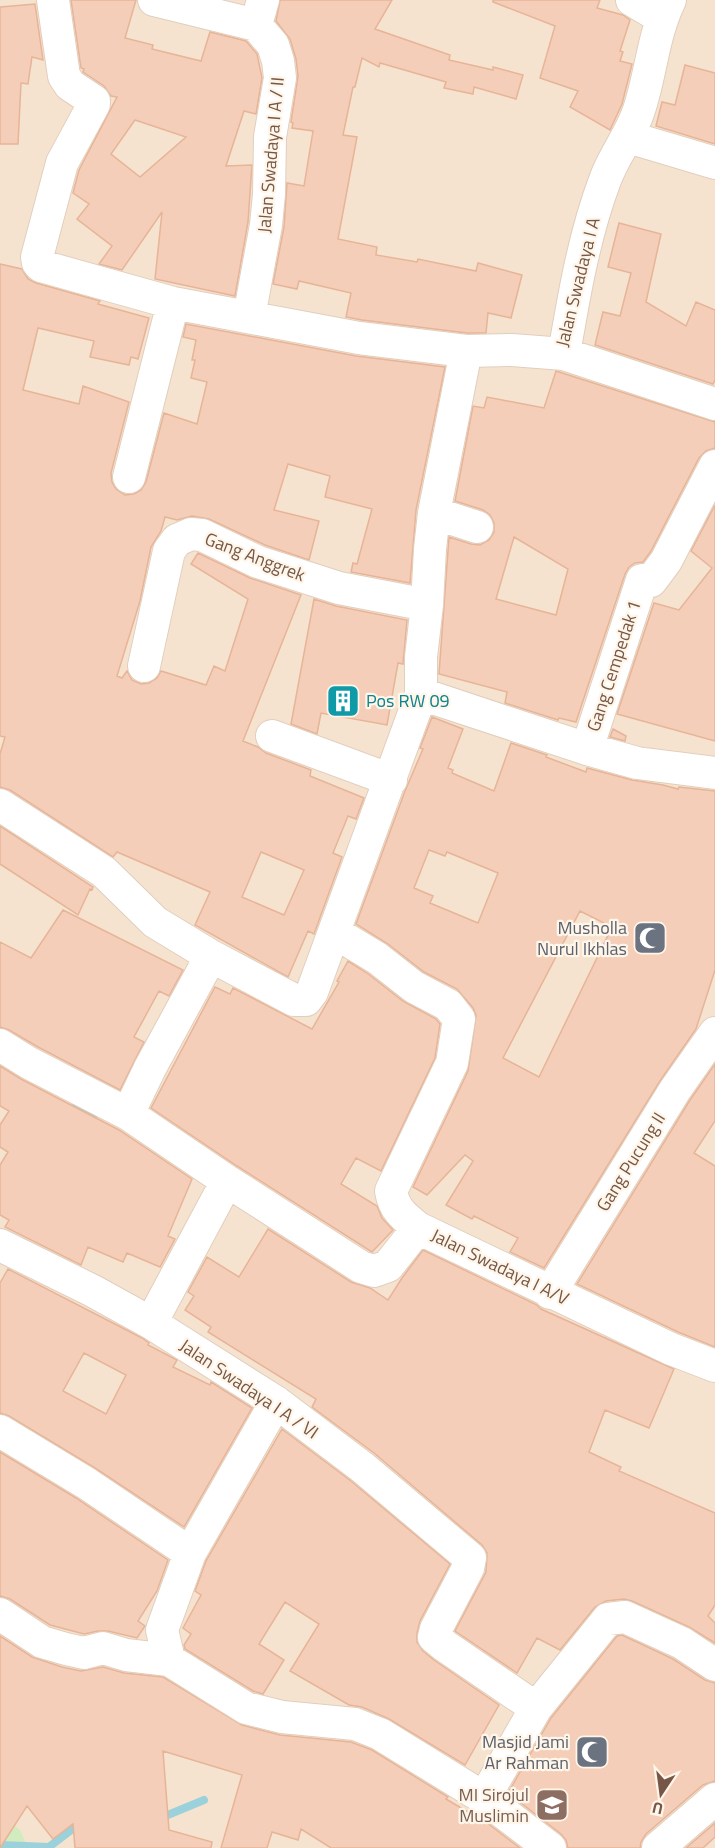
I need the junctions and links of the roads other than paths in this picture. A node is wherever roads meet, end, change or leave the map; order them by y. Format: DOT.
graph roads {
  1 [pos="53,0"];
  2 [pos="154,0"];
  3 [pos="632,0"];
  4 [pos="666,9"];
  5 [pos="260,12"];
  6 [pos="628,137"];
  7 [pos="715,163"];
  8 [pos="172,303"];
  9 [pos="249,317"];
  10 [pos="466,351"];
  11 [pos="564,354"];
  12 [pos="715,404"];
  13 [pos="715,466"];
  14 [pos="129,477"];
  15 [pos="434,513"];
  16 [pos="477,526"];
  17 [pos="427,605"];
  18 [pos="144,666"];
  19 [pos="421,694"];
  20 [pos="272,736"];
  21 [pos="587,749"];
  22 [pos="715,773"];
  23 [pos="391,780"];
  24 [pos="0,805"];
  25 [pos="334,932"];
  26 [pos="211,956"];
  27 [pos="715,1033"];
  28 [pos="0,1045"];
  29 [pos="128,1114"];
  30 [pos="227,1181"];
  31 [pos="418,1228"];
  32 [pos="0,1245"];
  33 [pos="550,1293"];
  34 [pos="151,1323"];
  35 [pos="715,1366"];
  36 [pos="276,1402"];
  37 [pos="0,1431"];
  38 [pos="190,1553"];
  39 [pos="0,1614"];
  40 [pos="169,1660"];
  41 [pos="715,1665"];
  42 [pos="536,1708"];
  43 [pos="484,1798"];
  44 [pos="715,1799"];
  45 [pos="550,1848"];
  46 [pos="658,1848"];
  1 -- 8 [label="street"];
  2 -- 5 [label="street"];
  3 -- 4 [label="street"];
  4 -- 6 [label="street, Jalan Swadaya I A"];
  5 -- 9 [label="street, Jalan Swadaya I A / II"];
  6 -- 7 [label="street"];
  6 -- 11 [label="street, Jalan Swadaya I A"];
  8 -- 9 [label="street"];
  8 -- 14 [label="street"];
  9 -- 10 [label="street"];
  10 -- 11 [label="street, Jalan Swadaya I A"];
  10 -- 15 [label="street"];
  11 -- 12 [label="street"];
  13 -- 21 [label="street, Gang Cempedak 1"];
  15 -- 16 [label="street"];
  15 -- 17 [label="street"];
  17 -- 18 [label="street, Gang Anggrek"];
  17 -- 19 [label="street"];
  19 -- 21 [label="street"];
  19 -- 23 [label="street"];
  20 -- 23 [label="street"];
  21 -- 22 [label="street"];
  23 -- 25 [label="street"];
  24 -- 26 [label="street"];
  25 -- 26 [label="street"];
  25 -- 31 [label="street"];
  26 -- 29 [label="street"];
  27 -- 33 [label="street, Gang Pucung II"];
  28 -- 29 [label="street"];
  29 -- 30 [label="street"];
  30 -- 31 [label="street, Jalan Swadaya I A/V"];
  30 -- 34 [label="street"];
  31 -- 33 [label="street, Jalan Swadaya I A/V"];
  32 -- 34 [label="street, Jalan Swadaya I A / VI"];
  33 -- 35 [label="street, Jalan Swadaya I A/V"];
  34 -- 36 [label="street, Jalan Swadaya I A / VI"];
  36 -- 38 [label="street"];
  36 -- 42 [label="street, Jalan Swadaya I A / VI"];
  37 -- 38 [label="street"];
  38 -- 40 [label="street"];
  39 -- 40 [label="street"];
  40 -- 43 [label="street"];
  41 -- 42 [label="street"];
  42 -- 43 [label="street"];
  43 -- 45 [label="street"];
  44 -- 46 [label="street"];
}
